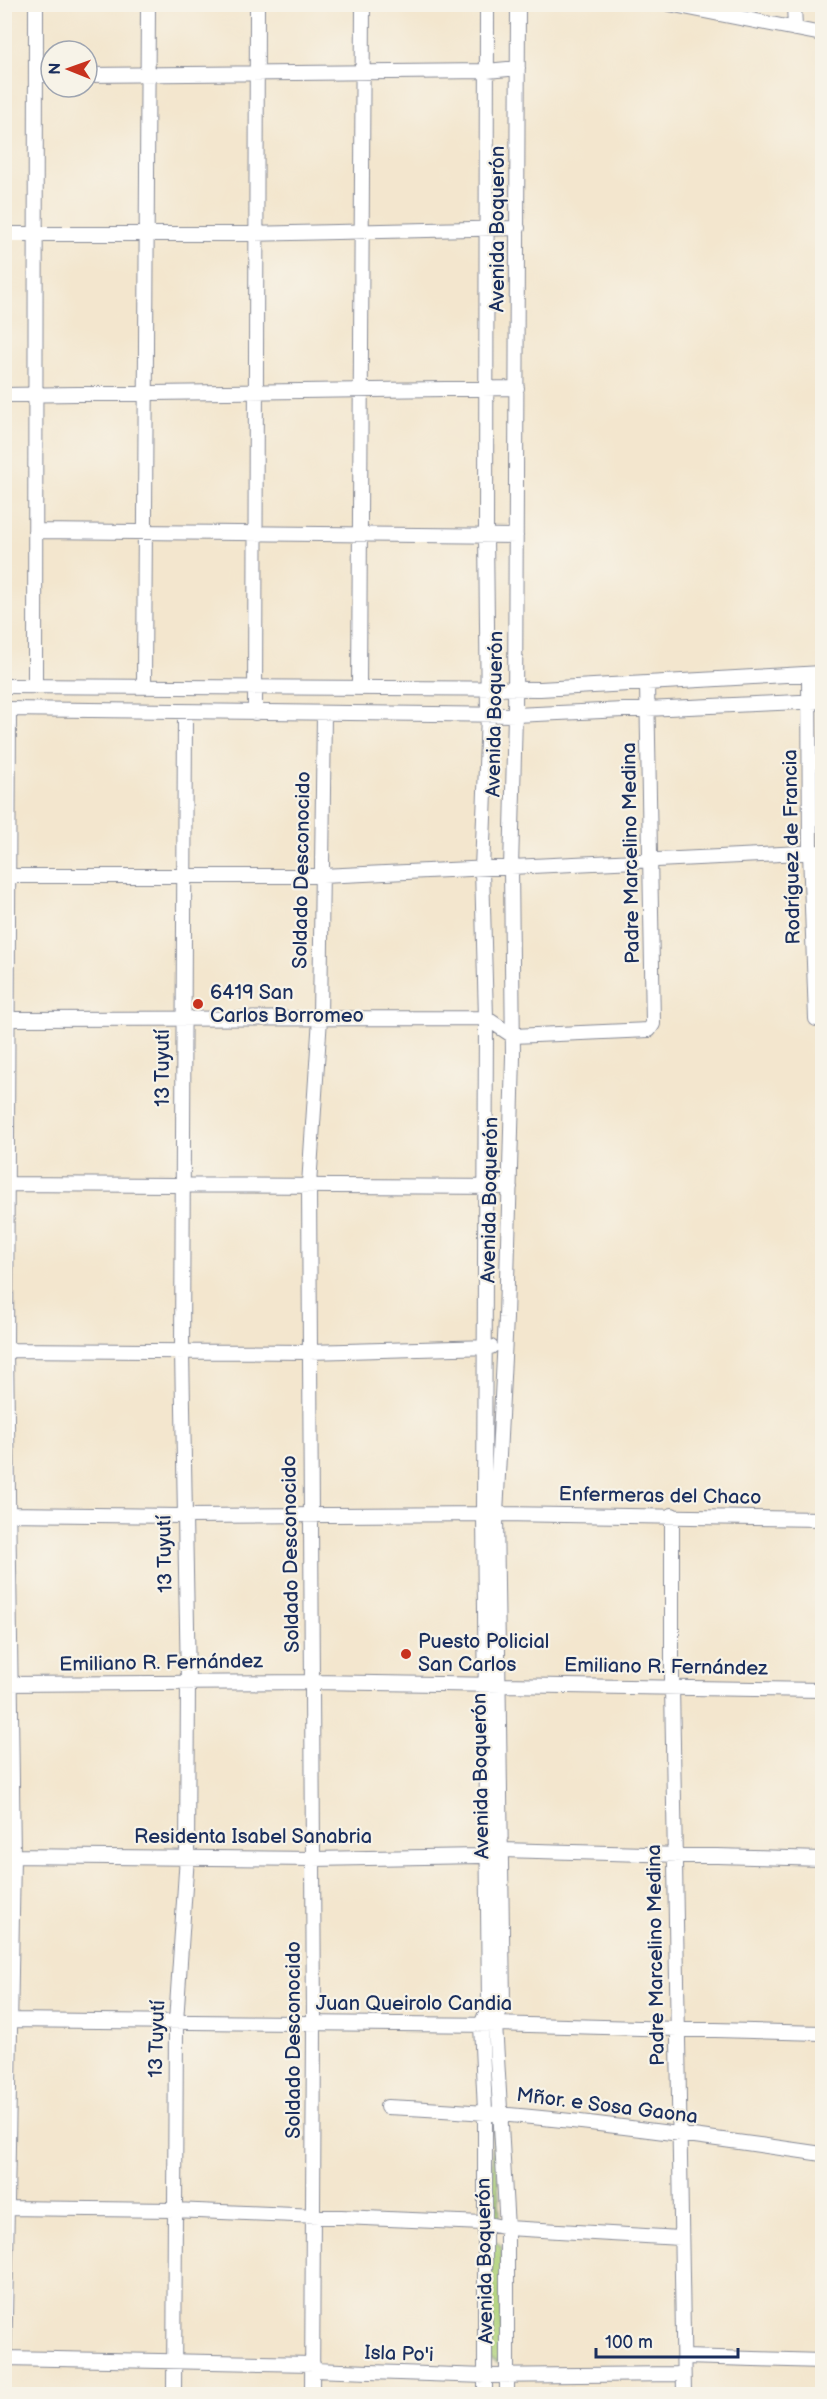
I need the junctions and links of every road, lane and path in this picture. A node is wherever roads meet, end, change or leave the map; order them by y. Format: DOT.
graph roads {
  1 [pos="36,4"];
  2 [pos="148,4"];
  3 [pos="257,4"];
  4 [pos="363,4"];
  5 [pos="487,4"];
  6 [pos="518,4"];
  7 [pos="669,4"];
  8 [pos="794,4"];
  9 [pos="795,29"];
  10 [pos="822,34"];
  11 [pos="518,68"];
  12 [pos="362,71"];
  13 [pos="487,71"];
  14 [pos="36,75"];
  15 [pos="99,75"];
  16 [pos="258,75"];
  17 [pos="148,76"];
  18 [pos="518,228"];
  19 [pos="486,229"];
  20 [pos="360,230"];
  21 [pos="256,232"];
  22 [pos="147,233"];
  23 [pos="4,234"];
  24 [pos="36,234"];
  25 [pos="486,388"];
  26 [pos="517,388"];
  27 [pos="359,389"];
  28 [pos="255,391"];
  29 [pos="146,393"];
  30 [pos="35,394"];
  31 [pos="4,395"];
  32 [pos="35,531"];
  33 [pos="255,532"];
  34 [pos="145,534"];
  35 [pos="361,534"];
  36 [pos="486,535"];
  37 [pos="516,536"];
  38 [pos="816,673"];
  39 [pos="647,683"];
  40 [pos="4,686"];
  41 [pos="35,686"];
  42 [pos="144,686"];
  43 [pos="255,687"];
  44 [pos="359,688"];
  45 [pos="488,689"];
  46 [pos="515,689"];
  47 [pos="816,701"];
  48 [pos="7,709"];
  49 [pos="649,709"];
  50 [pos="184,713"];
  51 [pos="255,713"];
  52 [pos="324,714"];
  53 [pos="488,715"];
  54 [pos="515,715"];
  55 [pos="816,852"];
  56 [pos="648,861"];
  57 [pos="511,868"];
  58 [pos="482,869"];
  59 [pos="183,874"];
  60 [pos="6,876"];
  61 [pos="322,876"];
  62 [pos="320,1018"];
  63 [pos="486,1018"];
  64 [pos="6,1019"];
  65 [pos="183,1019"];
  66 [pos="816,1019"];
  67 [pos="513,1036"];
  68 [pos="5,1184"];
  69 [pos="309,1185"];
  70 [pos="485,1186"];
  71 [pos="183,1187"];
  72 [pos="510,1187"];
  73 [pos="505,1346"];
  74 [pos="483,1348"];
  75 [pos="5,1350"];
  76 [pos="309,1352"];
  77 [pos="182,1353"];
  78 [pos="7,1514"];
  79 [pos="490,1514"];
  80 [pos="672,1515"];
  81 [pos="183,1516"];
  82 [pos="311,1516"];
  83 [pos="822,1519"];
  84 [pos="188,1681"];
  85 [pos="312,1682"];
  86 [pos="8,1684"];
  87 [pos="492,1684"];
  88 [pos="672,1686"];
  89 [pos="822,1690"];
  90 [pos="494,1852"];
  91 [pos="674,1855"];
  92 [pos="9,1856"];
  93 [pos="187,1856"];
  94 [pos="313,1859"];
  95 [pos="822,1859"];
  96 [pos="8,2020"];
  97 [pos="176,2022"];
  98 [pos="314,2024"];
  99 [pos="488,2024"];
  100 [pos="676,2029"];
  101 [pos="822,2033"];
  102 [pos="387,2107"];
  103 [pos="484,2111"];
  104 [pos="500,2113"];
  105 [pos="680,2133"];
  106 [pos="822,2154"];
  107 [pos="5,2208"];
  108 [pos="174,2210"];
  109 [pos="313,2215"];
  110 [pos="483,2223"];
  111 [pos="507,2229"];
  112 [pos="680,2238"];
  113 [pos="684,2357"];
  114 [pos="5,2358"];
  115 [pos="174,2361"];
  116 [pos="822,2361"];
  117 [pos="313,2367"];
  118 [pos="683,2374"];
  119 [pos="507,2375"];
  120 [pos="4,2376"];
  121 [pos="485,2376"];
  122 [pos="174,2394"];
  123 [pos="312,2394"];
  124 [pos="484,2394"];
  125 [pos="507,2394"];
  126 [pos="684,2394"];
  1 -- 14 [label="street"];
  2 -- 17 [label="street"];
  3 -- 16 [label="street"];
  4 -- 12 [label="street"];
  5 -- 13 [label="street, Avenida Boquerón"];
  6 -- 11 [label="street, Avenida Boquerón"];
  7 -- 9 [label="street"];
  8 -- 9 [label="street"];
  9 -- 10 [label="street"];
  11 -- 13 [label="street"];
  11 -- 18 [label="street, Avenida Boquerón"];
  12 -- 13 [label="street"];
  12 -- 16 [label="street"];
  12 -- 20 [label="street"];
  13 -- 19 [label="street, Avenida Boquerón"];
  14 -- 24 [label="street"];
  15 -- 17 [label="street"];
  16 -- 17 [label="street"];
  16 -- 21 [label="street"];
  17 -- 22 [label="street"];
  18 -- 19 [label="street"];
  18 -- 26 [label="street, Avenida Boquerón"];
  19 -- 20 [label="street"];
  19 -- 25 [label="street, Avenida Boquerón"];
  20 -- 21 [label="street"];
  20 -- 27 [label="street"];
  21 -- 22 [label="street"];
  21 -- 28 [label="street"];
  22 -- 24 [label="street"];
  22 -- 29 [label="street"];
  23 -- 24 [label="street"];
  24 -- 30 [label="street"];
  25 -- 26 [label="street"];
  25 -- 27 [label="street"];
  25 -- 36 [label="street, Avenida Boquerón"];
  26 -- 37 [label="street, Avenida Boquerón"];
  27 -- 28 [label="street"];
  27 -- 35 [label="street"];
  28 -- 29 [label="street"];
  28 -- 33 [label="street"];
  29 -- 30 [label="street"];
  29 -- 34 [label="street"];
  30 -- 31 [label="street"];
  30 -- 32 [label="street"];
  32 -- 34 [label="street"];
  32 -- 41 [label="street"];
  33 -- 34 [label="street"];
  33 -- 35 [label="street"];
  33 -- 43 [label="street"];
  34 -- 42 [label="street"];
  35 -- 36 [label="street"];
  35 -- 44 [label="street"];
  36 -- 37 [label="street"];
  36 -- 45 [label="street, Avenida Boquerón"];
  37 -- 46 [label="street, Avenida Boquerón"];
  38 -- 39 [label="street"];
  38 -- 47 [label="street, Rodríguez de Francia"];
  39 -- 46 [label="street"];
  39 -- 49 [label="street, Padre Marcelino Medina"];
  40 -- 41 [label="street"];
  41 -- 42 [label="street"];
  42 -- 43 [label="street"];
  43 -- 44 [label="street"];
  43 -- 51 [label="street"];
  44 -- 45 [label="street"];
  45 -- 46 [label="street"];
  45 -- 53 [label="street, Avenida Boquerón"];
  46 -- 54 [label="street, Avenida Boquerón"];
  47 -- 49 [label="street"];
  47 -- 55 [label="street, Rodríguez de Francia"];
  48 -- 50 [label="street"];
  48 -- 60 [label="street"];
  49 -- 54 [label="street"];
  49 -- 56 [label="street, Padre Marcelino Medina"];
  50 -- 51 [label="street"];
  50 -- 59 [label="street, 13 Tuyutí"];
  51 -- 52 [label="street"];
  52 -- 53 [label="street"];
  52 -- 61 [label="street, Soldado Desconocido"];
  53 -- 54 [label="street"];
  53 -- 58 [label="street, Avenida Boquerón"];
  54 -- 57 [label="street, Avenida Boquerón"];
  55 -- 56 [label="street"];
  55 -- 66 [label="street, Rodríguez de Francia"];
  56 -- 57 [label="street"];
  56 -- 67 [label="street, Padre Marcelino Medina"];
  57 -- 58 [label="street"];
  57 -- 67 [label="street, Avenida Boquerón"];
  58 -- 61 [label="street"];
  58 -- 63 [label="street, Avenida Boquerón"];
  59 -- 60 [label="street"];
  59 -- 61 [label="street"];
  59 -- 65 [label="street, 13 Tuyutí"];
  60 -- 64 [label="street"];
  61 -- 62 [label="street, Soldado Desconocido"];
  62 -- 63 [label="street"];
  62 -- 65 [label="street"];
  62 -- 69 [label="street, Soldado Desconocido"];
  63 -- 67 [label="street"];
  63 -- 70 [label="street, Avenida Boquerón"];
  64 -- 65 [label="street"];
  64 -- 68 [label="street"];
  65 -- 71 [label="street, 13 Tuyutí"];
  67 -- 72 [label="street, Avenida Boquerón"];
  68 -- 71 [label="street"];
  68 -- 75 [label="street"];
  69 -- 70 [label="street"];
  69 -- 71 [label="street"];
  69 -- 76 [label="street, Soldado Desconocido"];
  70 -- 72 [label="street"];
  70 -- 74 [label="street, Avenida Boquerón"];
  71 -- 77 [label="street, 13 Tuyutí"];
  72 -- 73 [label="street, Avenida Boquerón"];
  73 -- 74 [label="street"];
  73 -- 79 [label="street, Avenida Boquerón"];
  74 -- 76 [label="street"];
  74 -- 79 [label="street, Avenida Boquerón"];
  75 -- 77 [label="street"];
  75 -- 78 [label="street"];
  76 -- 77 [label="street"];
  76 -- 82 [label="street, Soldado Desconocido"];
  77 -- 81 [label="street, 13 Tuyutí"];
  78 -- 81 [label="street, Enfermeras del Chaco"];
  78 -- 86 [label="street"];
  79 -- 80 [label="street, Enfermeras del Chaco"];
  79 -- 82 [label="street, Enfermeras del Chaco"];
  79 -- 87 [label="street, Avenida Boquerón"];
  80 -- 83 [label="street, Enfermeras del Chaco"];
  80 -- 88 [label="street, Padre Marcelino Medina"];
  81 -- 82 [label="street, Enfermeras del Chaco"];
  81 -- 84 [label="street, 13 Tuyutí"];
  82 -- 85 [label="street, Soldado Desconocido"];
  84 -- 85 [label="street, Emiliano R. Fernández"];
  84 -- 86 [label="street, Emiliano R. Fernández"];
  84 -- 93 [label="street, 13 Tuyutí"];
  85 -- 87 [label="street, Emiliano R. Fernández"];
  85 -- 94 [label="street, Soldado Desconocido"];
  86 -- 92 [label="street"];
  87 -- 88 [label="street, Emiliano R. Fernández"];
  87 -- 90 [label="street, Avenida Boquerón"];
  88 -- 89 [label="street, Emiliano R. Fernández"];
  88 -- 91 [label="street, Padre Marcelino Medina"];
  90 -- 91 [label="street, Residenta Isabel Sanabria"];
  90 -- 94 [label="street, Residenta Isabel Sanabria"];
  90 -- 99 [label="street, Avenida Boquerón"];
  91 -- 95 [label="street, Residenta Isabel Sanabria"];
  91 -- 100 [label="street, Padre Marcelino Medina"];
  92 -- 93 [label="street, Residenta Isabel Sanabria"];
  92 -- 96 [label="street"];
  93 -- 94 [label="street, Residenta Isabel Sanabria"];
  93 -- 97 [label="street, 13 Tuyutí"];
  94 -- 98 [label="street, Soldado Desconocido"];
  96 -- 97 [label="street, Juan Queirolo Candia"];
  96 -- 107 [label="street"];
  97 -- 98 [label="street, Juan Queirolo Candia"];
  97 -- 108 [label="street, 13 Tuyutí"];
  98 -- 99 [label="street, Juan Queirolo Candia"];
  98 -- 109 [label="street, Soldado Desconocido"];
  99 -- 100 [label="street, Juan Queirolo Candia"];
  99 -- 103 [label="street, Avenida Boquerón"];
  99 -- 104 [label="street, Avenida Boquerón"];
  100 -- 101 [label="street, Juan Queirolo Candia"];
  100 -- 105 [label="street, Padre Marcelino Medina"];
  102 -- 103 [label="street, Mñor. e Sosa Gaona"];
  103 -- 104 [label="street, Mñor. e Sosa Gaona"];
  103 -- 110 [label="street, Avenida Boquerón"];
  104 -- 105 [label="street, Mñor. e Sosa Gaona"];
  104 -- 111 [label="street, Avenida Boquerón"];
  105 -- 106 [label="street, Mñor. e Sosa Gaona"];
  105 -- 112 [label="street, Padre Marcelino Medina"];
  107 -- 108 [label="street"];
  107 -- 114 [label="street"];
  108 -- 109 [label="street"];
  108 -- 115 [label="street, 13 Tuyutí"];
  109 -- 110 [label="street"];
  109 -- 117 [label="street, Soldado Desconocido"];
  110 -- 111 [label="street"];
  110 -- 121 [label="street, Avenida Boquerón"];
  111 -- 112 [label="street"];
  111 -- 119 [label="street, Avenida Boquerón"];
  112 -- 113 [label="street, Padre Marcelino Medina"];
  113 -- 116 [label="street"];
  113 -- 118 [label="street, Padre Marcelino Medina"];
  114 -- 115 [label="street, Isla Po'i"];
  114 -- 120 [label="street"];
  115 -- 117 [label="street, Isla Po'i"];
  115 -- 122 [label="street, 13 Tuyutí"];
  117 -- 121 [label="street, Isla Po'i"];
  117 -- 123 [label="street, Soldado Desconocido"];
  118 -- 119 [label="street, Isla Po'i"];
  118 -- 126 [label="street, Padre Marcelino Medina"];
  119 -- 121 [label="street, Isla Po'i"];
  119 -- 125 [label="street, Avenida Boquerón"];
  121 -- 124 [label="street, Avenida Boquerón"];
}
